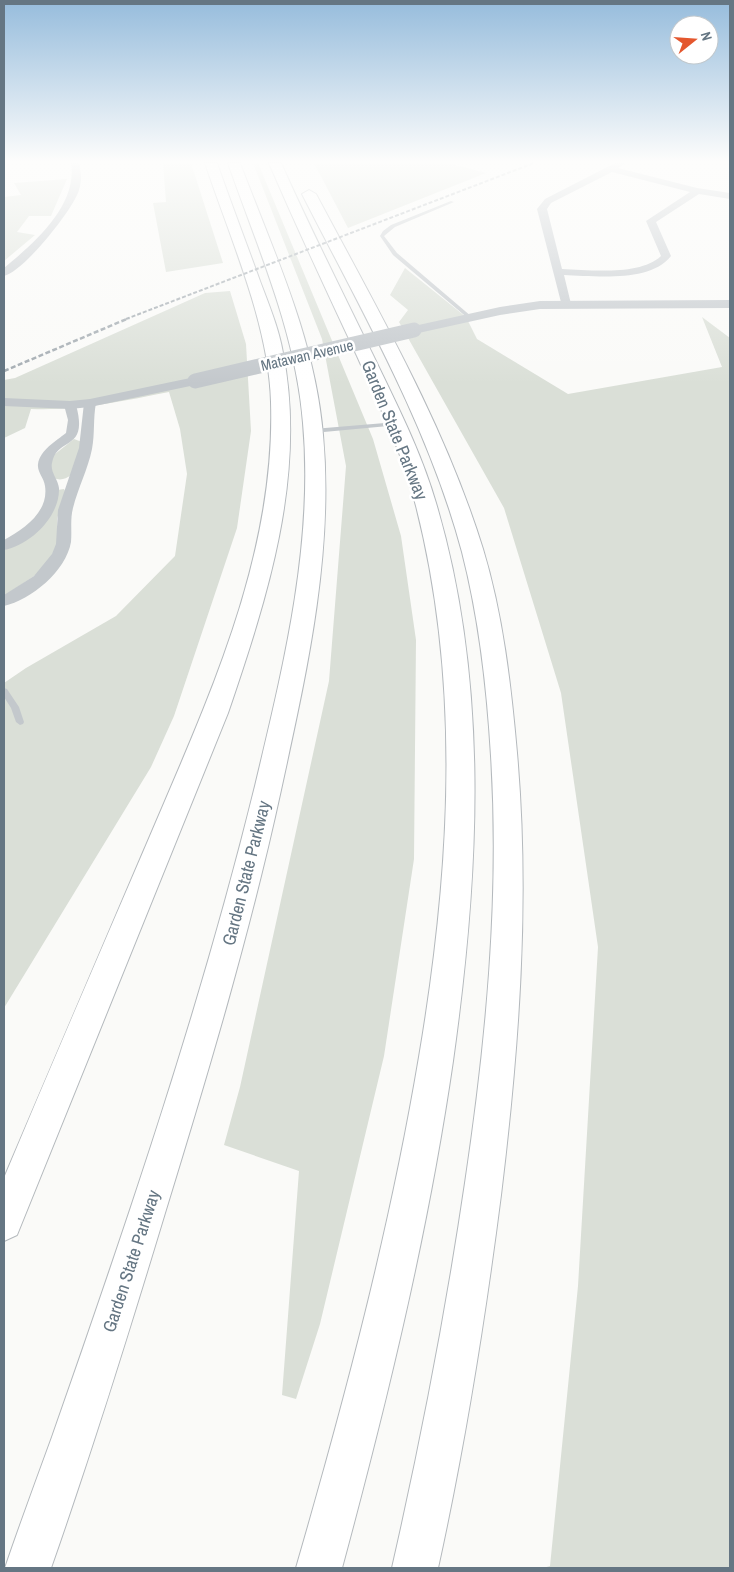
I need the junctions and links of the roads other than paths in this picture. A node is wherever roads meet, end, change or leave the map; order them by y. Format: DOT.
graph roads {
  1 [pos="44,236"];
  2 [pos="237,236"];
  3 [pos="260,236"];
  4 [pos="309,236"];
  5 [pos="331,236"];
  6 [pos="382,236"];
  7 [pos="549,236"];
  8 [pos="658,236"];
  9 [pos="558,272"];
  10 [pos="4,273"];
  11 [pos="566,304"];
  12 [pos="730,304"];
  13 [pos="470,318"];
  14 [pos="4,402"];
  15 [pos="90,403"];
  16 [pos="70,405"];
  17 [pos="397,424"];
  18 [pos="313,431"];
  19 [pos="88,433"];
  20 [pos="72,434"];
  21 [pos="73,483"];
  22 [pos="52,486"];
  23 [pos="4,546"];
  24 [pos="4,600"];
  25 [pos="4,691"];
  26 [pos="20,722"];
  27 [pos="4,1222"];
  28 [pos="28,1568"];
  29 [pos="320,1568"];
  30 [pos="415,1568"];
  1 -- 10 [label="street"];
  2 -- 27 [label="highway"];
  3 -- 18 [label="highway, Garden State Parkway"];
  4 -- 17 [label="highway, Garden State Parkway"];
  5 -- 30 [label="highway, Garden State Parkway"];
  6 -- 13 [label="lane"];
  7 -- 9 [label="street"];
  8 -- 9 [label="street"];
  9 -- 11 [label="street"];
  11 -- 12 [label="street, Matawan Avenue"];
  11 -- 13 [label="street, Matawan Avenue"];
  13 -- 15 [label="street, Matawan Avenue, bridge"];
  14 -- 16 [label="street, Matawan Avenue"];
  15 -- 16 [label="street, Matawan Avenue"];
  15 -- 19 [label="street"];
  16 -- 20 [label="street"];
  17 -- 18 [label="lane"];
  17 -- 29 [label="highway, Garden State Parkway"];
  18 -- 28 [label="highway, Garden State Parkway"];
  19 -- 20 [label="street"];
  19 -- 21 [label="street"];
  20 -- 22 [label="street"];
  21 -- 22 [label="street"];
  21 -- 24 [label="street"];
  22 -- 23 [label="street"];
  25 -- 26 [label="lane"];
}
